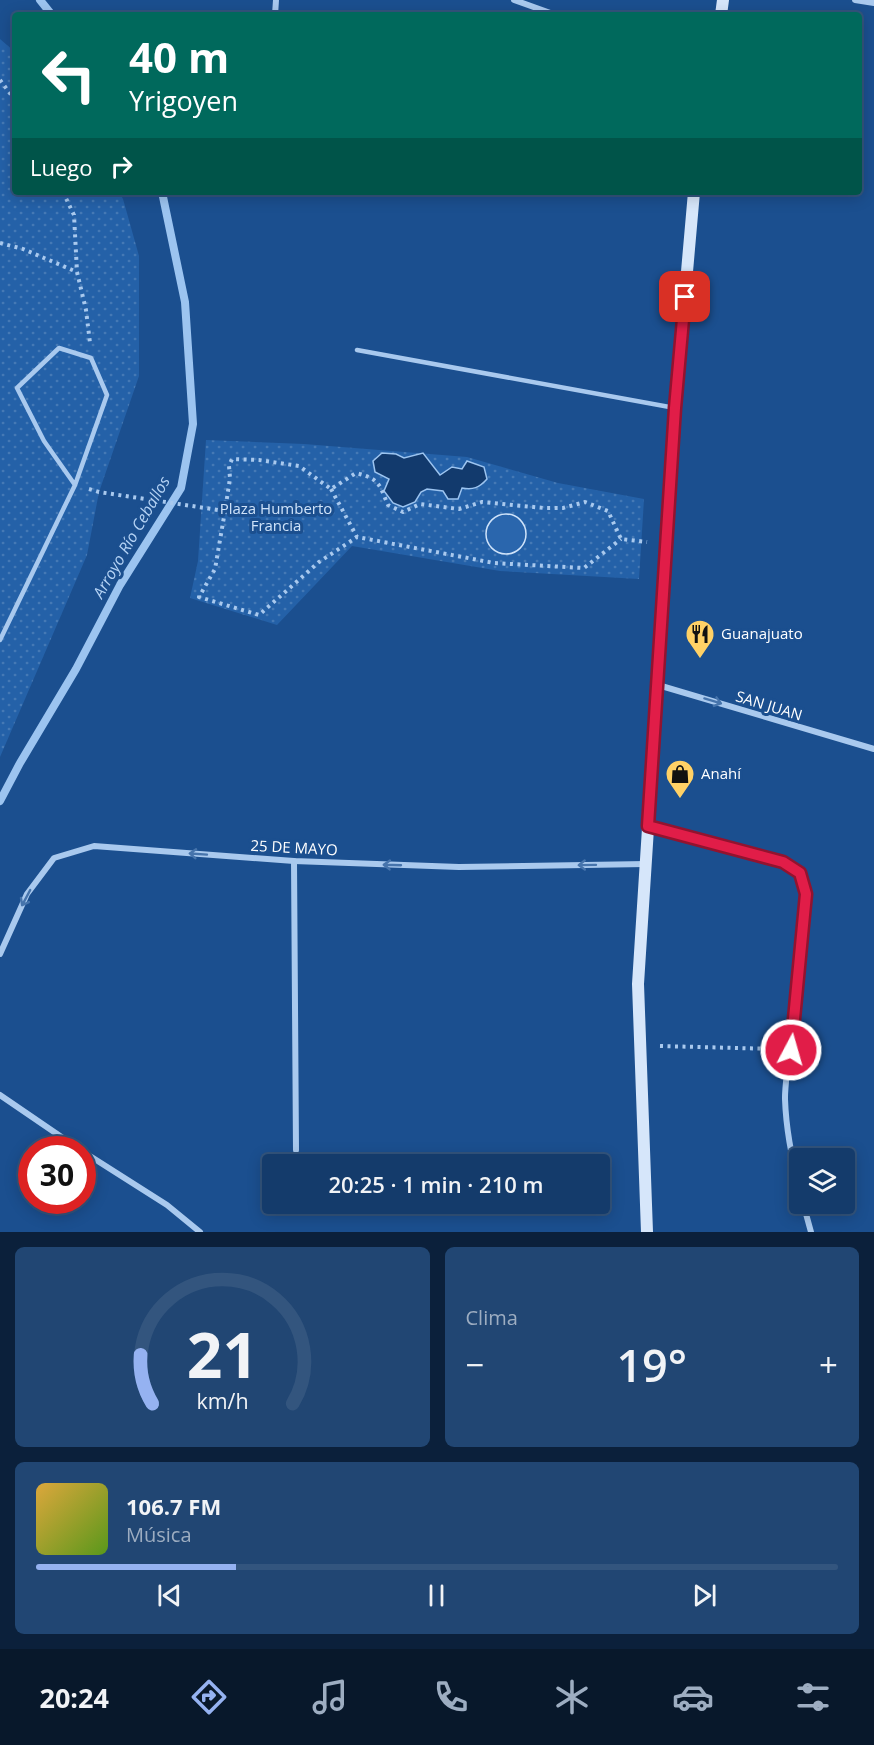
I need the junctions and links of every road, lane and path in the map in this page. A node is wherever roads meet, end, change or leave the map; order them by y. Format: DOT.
graph roads {
  1 [pos="514,0"];
  2 [pos="855,0"];
  3 [pos="874,3"];
  4 [pos="548,12"];
  5 [pos="0,80"];
  6 [pos="12,96"];
  7 [pos="64,195"];
  8 [pos="694,195"];
  9 [pos="0,243"];
  10 [pos="77,272"];
  11 [pos="357,350"];
  12 [pos="91,358"];
  13 [pos="675,408"];
  14 [pos="75,485"];
  15 [pos="332,489"];
  16 [pos="99,492"];
  17 [pos="225,511"];
  18 [pos="357,537"];
  19 [pos="621,539"];
  20 [pos="666,545"];
  21 [pos="0,640"];
  22 [pos="657,685"];
  23 [pos="874,749"];
  24 [pos="648,826"];
  25 [pos="294,861"];
  26 [pos="646,864"];
  27 [pos="0,954"];
  28 [pos="640,1045"];
  29 [pos="791,1050"];
  30 [pos="0,1095"];
  31 [pos="60,1136"];
  32 [pos="791,1148"];
  33 [pos="296,1150"];
  34 [pos="96,1160"];
  35 [pos="806,1214"];
  36 [pos="200,1232"];
  37 [pos="647,1232"];
  38 [pos="811,1232"];
  1 -- 4 [label="street"];
  2 -- 3 [label="street"];
  5 -- 6 [label="path"];
  7 -- 10 [label="path"];
  8 -- 13 [label="main road"];
  9 -- 10 [label="path"];
  10 -- 12 [label="path"];
  11 -- 13 [label="lane"];
  12 -- 14 [label="lane"];
  12 -- 14 [label="lane"];
  13 -- 20 [label="main road"];
  14 -- 21 [label="lane"];
  15 -- 17 [label="path"];
  15 -- 18 [label="path"];
  15 -- 19 [label="path"];
  16 -- 17 [label="path"];
  17 -- 18 [label="path"];
  18 -- 19 [label="path"];
  19 -- 20 [label="path"];
  20 -- 22 [label="main road"];
  22 -- 23 [label="street, SAN JUAN, one-way"];
  22 -- 24 [label="main road"];
  24 -- 26 [label="main road"];
  24 -- 29 [label="street"];
  26 -- 25 [label="street, 25 DE MAYO, one-way"];
  25 -- 27 [label="street, 25 DE MAYO, one-way"];
  25 -- 33 [label="street"];
  26 -- 28 [label="main road"];
  28 -- 29 [label="path"];
  28 -- 37 [label="main road"];
  29 -- 32 [label="street"];
  30 -- 31 [label="street"];
  34 -- 36 [label="street"];
  35 -- 38 [label="street"];
}
